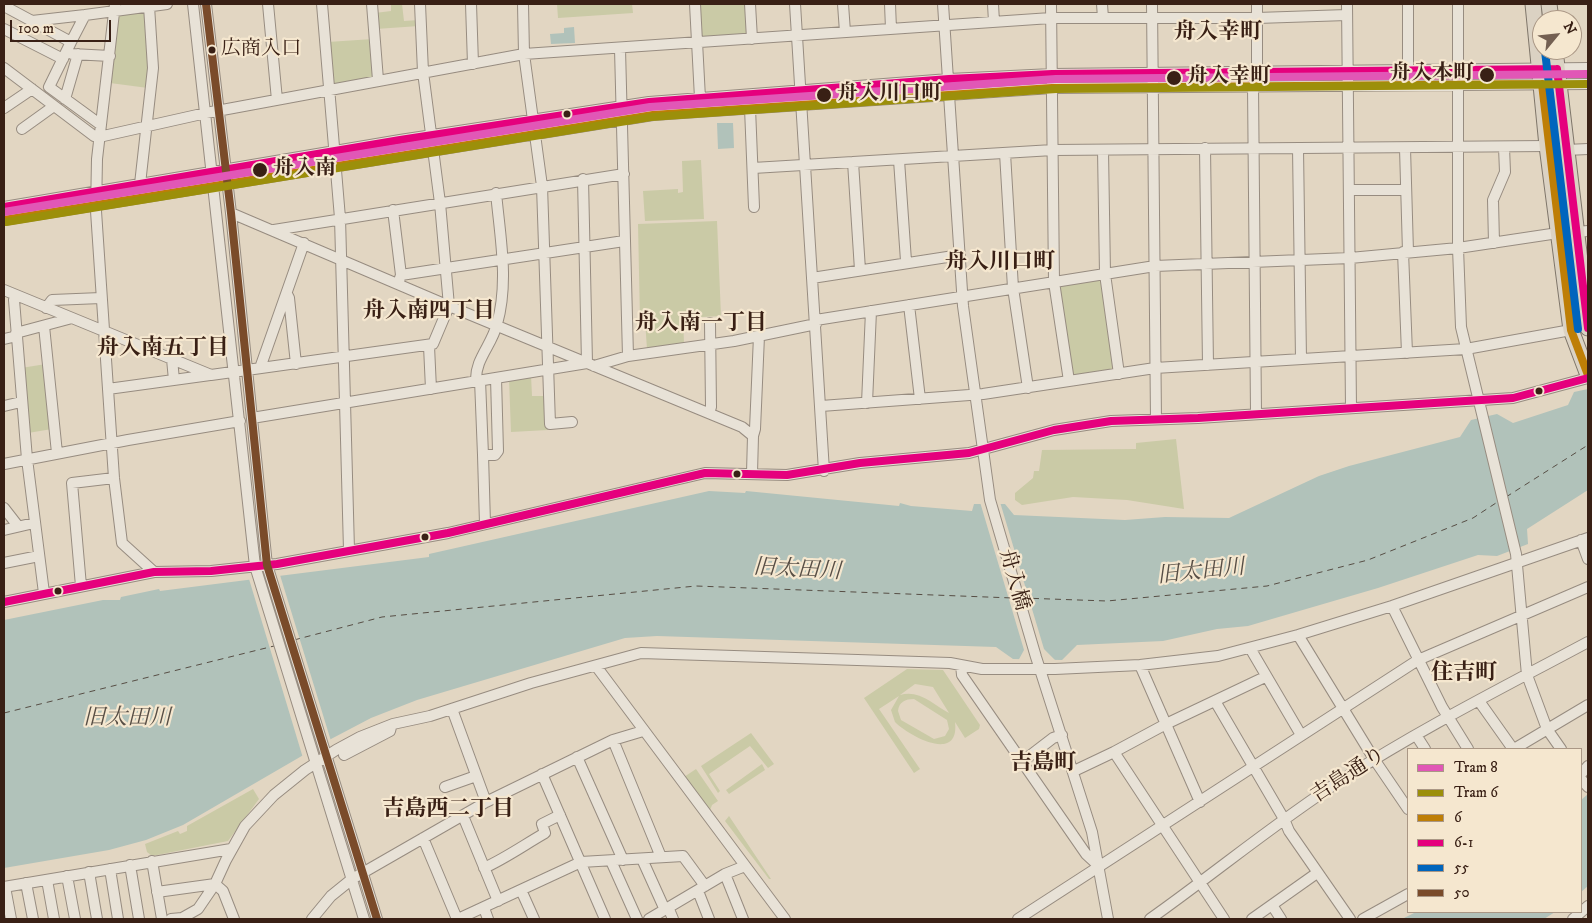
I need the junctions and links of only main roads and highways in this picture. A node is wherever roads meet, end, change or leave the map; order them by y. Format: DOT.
graph roads {
  1 [pos="1533,4"];
  2 [pos="1556,60"];
  3 [pos="1582,232"];
  4 [pos="1588,328"];
  5 [pos="1588,376"];
  1 -- 5 [label="highway"];
  2 -- 3 [label="highway"];
  3 -- 4 [label="highway"];
}
